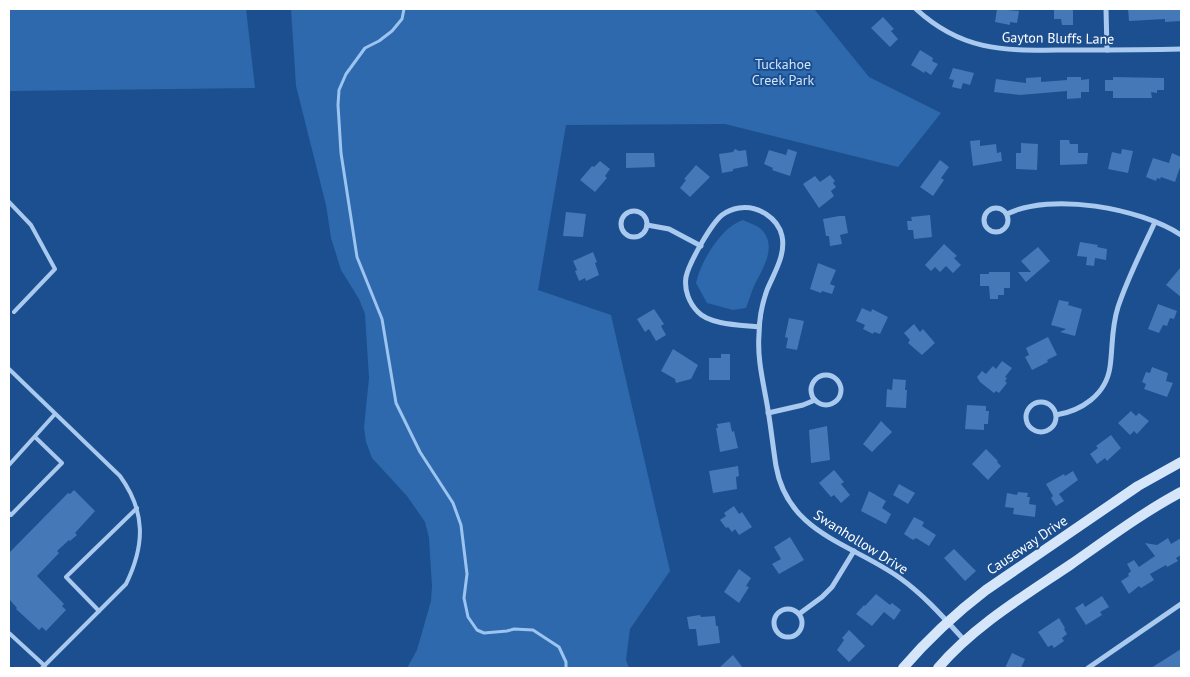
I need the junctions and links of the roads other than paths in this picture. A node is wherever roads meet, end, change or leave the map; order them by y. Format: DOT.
graph roads {
  1 [pos="916,9"];
  2 [pos="1106,9"];
  3 [pos="1181,49"];
  4 [pos="1107,50"];
  5 [pos="9,202"];
  6 [pos="1006,214"];
  7 [pos="1155,222"];
  8 [pos="647,226"];
  9 [pos="1181,235"];
  10 [pos="700,246"];
  11 [pos="14,312"];
  12 [pos="759,327"];
  13 [pos="9,369"];
  14 [pos="816,400"];
  15 [pos="768,413"];
  16 [pos="55,414"];
  17 [pos="1056,415"];
  18 [pos="35,437"];
  19 [pos="1181,462"];
  20 [pos="9,465"];
  21 [pos="1181,492"];
  22 [pos="137,508"];
  23 [pos="9,513"];
  24 [pos="854,551"];
  25 [pos="1181,604"];
  26 [pos="100,611"];
  27 [pos="799,614"];
  28 [pos="948,622"];
  29 [pos="9,633"];
  30 [pos="965,641"];
  31 [pos="43,667"];
  32 [pos="903,668"];
  33 [pos="938,668"];
  34 [pos="1088,668"];
  1 -- 4 [label="street, Gayton Bluffs Lane"];
  2 -- 4 [label="street"];
  3 -- 4 [label="street, Gayton Bluffs Lane"];
  5 -- 11 [label="lane"];
  6 -- 6 [label="street"];
  6 -- 7 [label="street"];
  7 -- 9 [label="street"];
  7 -- 17 [label="street"];
  8 -- 8 [label="street"];
  8 -- 10 [label="street"];
  10 -- 12 [label="street, Swanhollow Drive"];
  10 -- 12 [label="street, Swanhollow Drive"];
  12 -- 15 [label="street, Swanhollow Drive"];
  13 -- 16 [label="lane"];
  14 -- 14 [label="street"];
  14 -- 15 [label="street"];
  15 -- 24 [label="street, Swanhollow Drive"];
  16 -- 18 [label="lane"];
  16 -- 22 [label="lane"];
  17 -- 17 [label="street"];
  18 -- 20 [label="lane"];
  18 -- 23 [label="lane"];
  19 -- 28 [label="street, Causeway Drive"];
  21 -- 30 [label="street"];
  22 -- 26 [label="lane"];
  22 -- 26 [label="lane"];
  24 -- 27 [label="street"];
  24 -- 28 [label="street, Swanhollow Drive"];
  25 -- 34 [label="street"];
  26 -- 31 [label="lane"];
  27 -- 27 [label="street"];
  28 -- 30 [label="street, Swanhollow Drive"];
  28 -- 32 [label="street, Causeway Drive"];
  29 -- 31 [label="lane"];
  30 -- 33 [label="street"];
}
